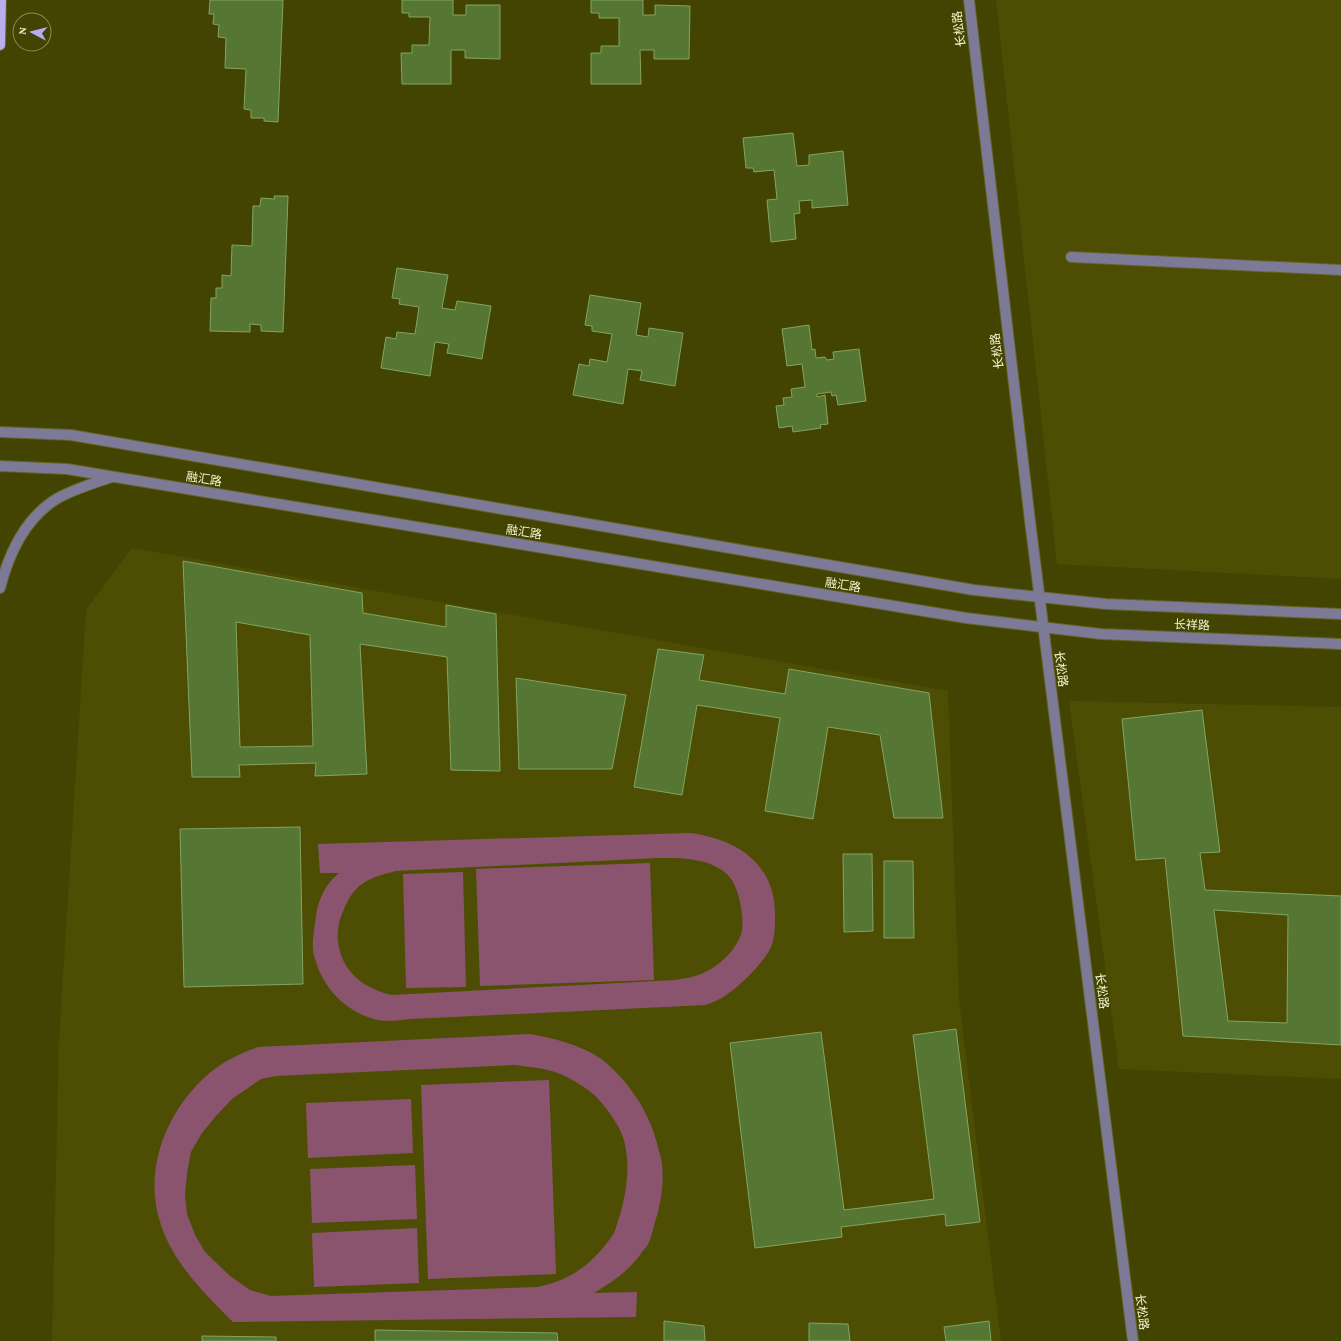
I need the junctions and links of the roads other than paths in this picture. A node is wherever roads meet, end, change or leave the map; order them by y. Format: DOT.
graph roads {
  1 [pos="0,0"];
  2 [pos="969,0"];
  3 [pos="0,46"];
  4 [pos="1071,257"];
  5 [pos="1341,270"];
  6 [pos="0,432"];
  7 [pos="0,466"];
  8 [pos="114,477"];
  9 [pos="0,588"];
  10 [pos="1039,597"];
  11 [pos="1341,614"];
  12 [pos="1043,627"];
  13 [pos="1341,644"];
  14 [pos="1133,1341"];
  1 -- 3 [label="main road"];
  2 -- 10 [label="street, 长松路"];
  4 -- 5 [label="street"];
  6 -- 10 [label="street, 融汇路"];
  7 -- 8 [label="street, 融汇路"];
  8 -- 9 [label="street"];
  8 -- 12 [label="street, 融汇路"];
  10 -- 11 [label="street, 融汇路"];
  10 -- 12 [label="street, 长松路"];
  12 -- 13 [label="street, 长祥路"];
  12 -- 14 [label="street, 长松路"];
}
